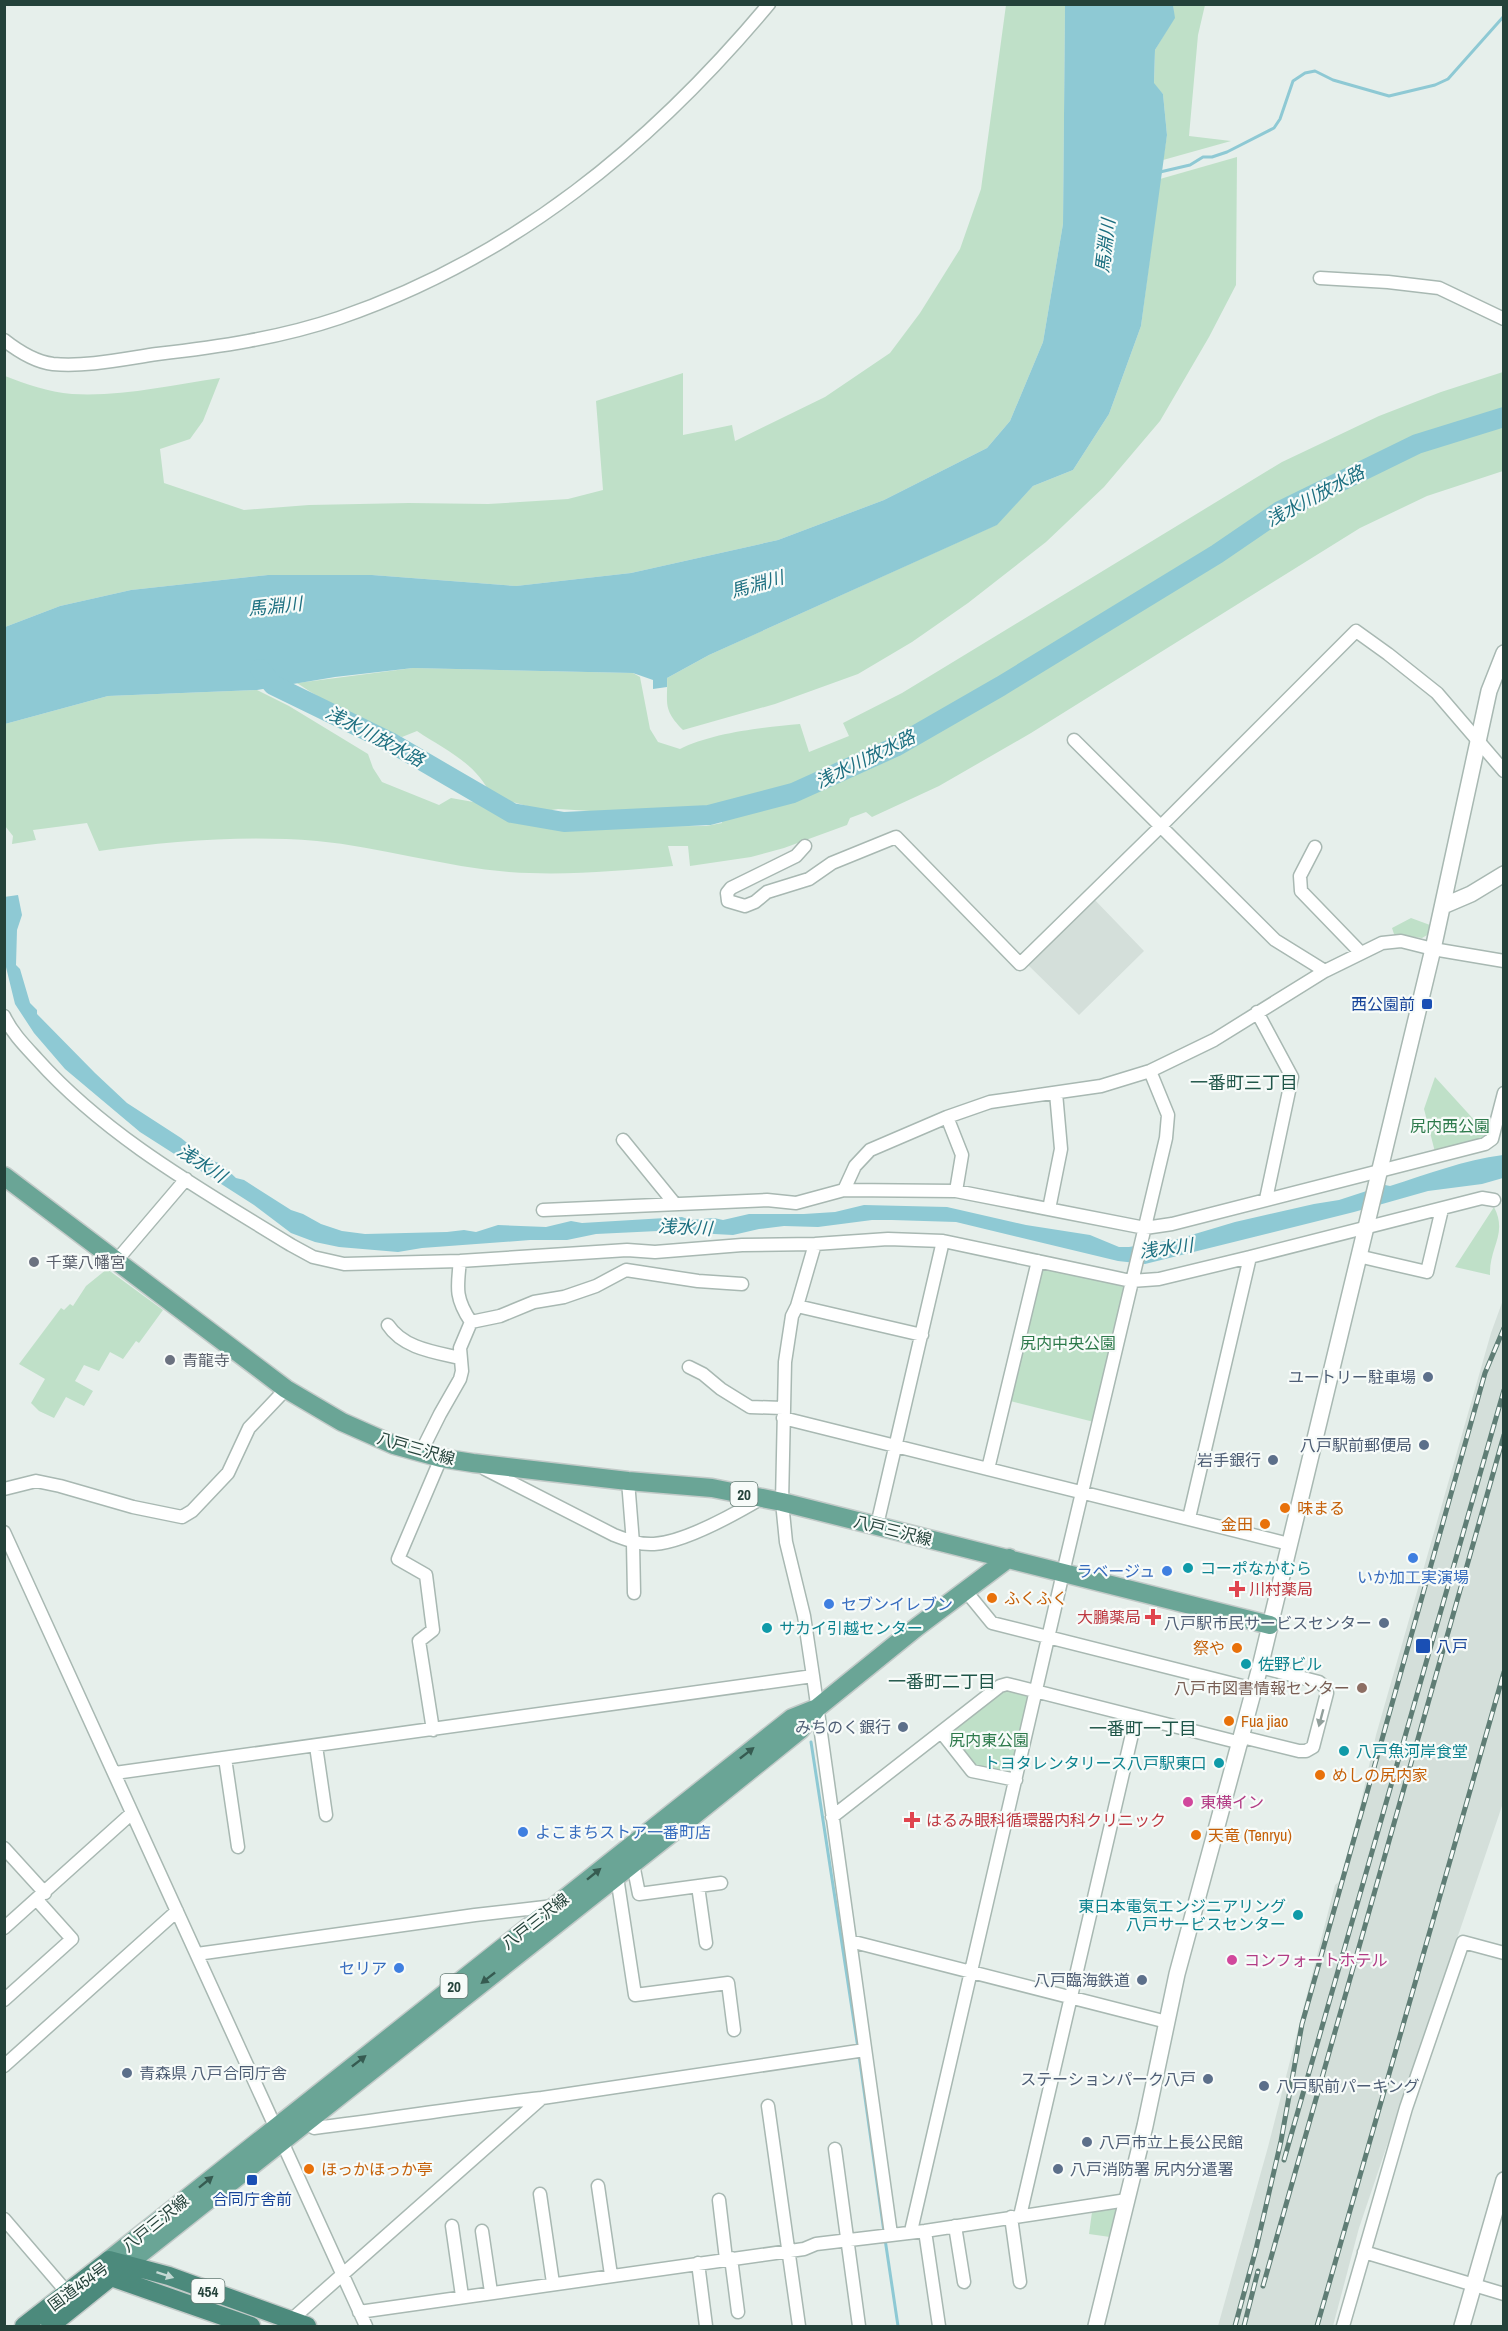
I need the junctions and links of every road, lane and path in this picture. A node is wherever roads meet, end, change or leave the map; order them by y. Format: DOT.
graph roads {
  1 [pos="769,4"];
  2 [pos="1320,278"];
  3 [pos="1503,319"];
  4 [pos="4,340"];
  5 [pos="1503,653"];
  6 [pos="1477,739"];
  7 [pos="1074,740"];
  8 [pos="1503,771"];
  9 [pos="1160,828"];
  10 [pos="805,846"];
  11 [pos="1315,847"];
  12 [pos="1503,874"];
  13 [pos="1443,906"];
  14 [pos="1433,949"];
  15 [pos="1362,953"];
  16 [pos="1503,961"];
  17 [pos="1325,971"];
  18 [pos="1257,1012"];
  19 [pos="4,1016"];
  20 [pos="1150,1071"];
  21 [pos="1056,1093"];
  22 [pos="1503,1093"];
  23 [pos="947,1117"];
  24 [pos="623,1140"];
  25 [pos="1378,1175"];
  26 [pos="4,1176"];
  27 [pos="186,1179"];
  28 [pos="844,1190"];
  29 [pos="956,1191"];
  30 [pos="1266,1199"];
  31 [pos="1494,1200"];
  32 [pos="675,1204"];
  33 [pos="1049,1209"];
  34 [pos="1442,1209"];
  35 [pos="543,1210"];
  36 [pos="1365,1226"];
  37 [pos="1144,1230"];
  38 [pos="943,1241"];
  39 [pos="815,1244"];
  40 [pos="1358,1256"];
  41 [pos="1250,1257"];
  42 [pos="117,1260"];
  43 [pos="460,1261"];
  44 [pos="1038,1261"];
  45 [pos="1131,1281"];
  46 [pos="742,1284"];
  47 [pos="797,1306"];
  48 [pos="471,1322"];
  49 [pos="388,1325"];
  50 [pos="922,1335"];
  51 [pos="459,1358"];
  52 [pos="689,1367"];
  53 [pos="286,1389"];
  54 [pos="783,1413"];
  55 [pos="897,1446"];
  56 [pos="421,1452"];
  57 [pos="441,1458"];
  58 [pos="473,1463"];
  59 [pos="988,1469"];
  60 [pos="628,1481"];
  61 [pos="4,1489"];
  62 [pos="1082,1492"];
  63 [pos="762,1498"];
  64 [pos="782,1502"];
  65 [pos="1189,1518"];
  66 [pos="877,1525"];
  67 [pos="4,1532"];
  68 [pos="633,1543"];
  69 [pos="1289,1544"];
  70 [pos="8,1550"];
  71 [pos="1009,1558"];
  72 [pos="1063,1573"];
  73 [pos="965,1590"];
  74 [pos="634,1593"];
  75 [pos="1269,1625"];
  76 [pos="1049,1638"];
  77 [pos="1260,1667"];
  78 [pos="813,1676"];
  79 [pos="1254,1689"];
  80 [pos="1036,1691"];
  81 [pos="817,1708"];
  82 [pos="1136,1717"];
  83 [pos="433,1730"];
  84 [pos="942,1733"];
  85 [pos="1241,1740"];
  86 [pos="316,1746"];
  87 [pos="225,1758"];
  88 [pos="115,1773"];
  89 [pos="1016,1780"];
  90 [pos="132,1813"];
  91 [pos="326,1815"];
  92 [pos="832,1817"];
  93 [pos="238,1847"];
  94 [pos="4,1848"];
  95 [pos="633,1864"];
  96 [pos="617,1877"];
  97 [pos="721,1883"];
  98 [pos="698,1886"];
  99 [pos="41,1897"];
  100 [pos="555,1906"];
  101 [pos="177,1911"];
  102 [pos="4,1928"];
  103 [pos="850,1941"];
  104 [pos="706,1943"];
  105 [pos="1503,1953"];
  106 [pos="197,1954"];
  107 [pos="971,1972"];
  108 [pos="1071,1997"];
  109 [pos="4,2000"];
  110 [pos="1167,2022"];
  111 [pos="734,2030"];
  112 [pos="865,2050"];
  113 [pos="4,2066"];
  114 [pos="542,2098"];
  115 [pos="768,2106"];
  116 [pos="306,2123"];
  117 [pos="279,2134"];
  118 [pos="835,2150"];
  119 [pos="1503,2180"];
  120 [pos="598,2186"];
  121 [pos="540,2194"];
  122 [pos="719,2200"];
  123 [pos="1127,2200"];
  124 [pos="1015,2217"];
  125 [pos="4,2219"];
  126 [pos="452,2226"];
  127 [pos="955,2226"];
  128 [pos="482,2231"];
  129 [pos="911,2231"];
  130 [pos="925,2231"];
  131 [pos="887,2235"];
  132 [pos="847,2240"];
  133 [pos="788,2251"];
  134 [pos="1364,2252"];
  135 [pos="729,2259"];
  136 [pos="698,2263"];
  137 [pos="129,2264"];
  138 [pos="110,2269"];
  139 [pos="342,2274"];
  140 [pos="611,2275"];
  141 [pos="963,2282"];
  142 [pos="1020,2282"];
  143 [pos="553,2283"];
  144 [pos="1473,2286"];
  145 [pos="491,2292"];
  146 [pos="1503,2294"];
  147 [pos="462,2296"];
  148 [pos="72,2298"];
  149 [pos="358,2312"];
  150 [pos="738,2312"];
  151 [pos="299,2323"];
  152 [pos="24,2326"];
  153 [pos="50,2326"];
  154 [pos="251,2326"];
  155 [pos="366,2326"];
  156 [pos="706,2326"];
  157 [pos="799,2326"];
  158 [pos="859,2326"];
  159 [pos="939,2326"];
  160 [pos="1096,2326"];
  161 [pos="1343,2326"];
  162 [pos="1462,2326"];
  1 -- 4 [label="street"];
  2 -- 3 [label="street"];
  5 -- 6 [label="street"];
  6 -- 8 [label="street"];
  6 -- 9 [label="street"];
  6 -- 13 [label="street"];
  7 -- 9 [label="street"];
  9 -- 10 [label="street"];
  9 -- 17 [label="street"];
  11 -- 15 [label="street"];
  12 -- 13 [label="street"];
  13 -- 14 [label="street"];
  14 -- 15 [label="street"];
  14 -- 16 [label="street"];
  14 -- 25 [label="street"];
  15 -- 17 [label="street"];
  17 -- 18 [label="street"];
  18 -- 20 [label="street"];
  18 -- 30 [label="street"];
  19 -- 27 [label="street"];
  20 -- 21 [label="street"];
  20 -- 37 [label="street"];
  21 -- 23 [label="street"];
  21 -- 33 [label="street"];
  22 -- 25 [label="street"];
  23 -- 28 [label="street"];
  23 -- 29 [label="street"];
  24 -- 32 [label="street"];
  25 -- 30 [label="street"];
  25 -- 36 [label="street"];
  26 -- 42 [label="main road, 八戸三沢線 / 20"];
  27 -- 42 [label="street"];
  27 -- 43 [label="street"];
  28 -- 29 [label="street"];
  28 -- 32 [label="street"];
  29 -- 33 [label="street"];
  30 -- 37 [label="street"];
  31 -- 34 [label="street"];
  32 -- 35 [label="street"];
  33 -- 37 [label="street"];
  34 -- 36 [label="street"];
  34 -- 40 [label="street"];
  36 -- 40 [label="street"];
  36 -- 41 [label="street"];
  37 -- 45 [label="street"];
  38 -- 39 [label="street"];
  38 -- 44 [label="street"];
  38 -- 50 [label="street"];
  39 -- 43 [label="street"];
  39 -- 47 [label="street"];
  40 -- 69 [label="street"];
  41 -- 45 [label="street"];
  41 -- 65 [label="street"];
  42 -- 53 [label="main road, 八戸三沢線 / 20"];
  43 -- 48 [label="street"];
  44 -- 45 [label="street"];
  44 -- 59 [label="street"];
  45 -- 62 [label="street"];
  46 -- 48 [label="street"];
  47 -- 50 [label="street"];
  47 -- 54 [label="street"];
  48 -- 51 [label="street"];
  49 -- 51 [label="street"];
  50 -- 55 [label="street"];
  51 -- 56 [label="street"];
  52 -- 54 [label="street"];
  53 -- 56 [label="main road, 八戸三沢線 / 20"];
  53 -- 61 [label="street"];
  54 -- 55 [label="street"];
  54 -- 64 [label="street"];
  55 -- 59 [label="street"];
  55 -- 66 [label="street"];
  56 -- 57 [label="main road, 八戸三沢線 / 20"];
  57 -- 58 [label="main road, 八戸三沢線 / 20"];
  57 -- 83 [label="street"];
  58 -- 60 [label="main road, 八戸三沢線 / 20"];
  58 -- 68 [label="street"];
  59 -- 62 [label="street"];
  60 -- 63 [label="main road, 八戸三沢線 / 20"];
  60 -- 68 [label="street"];
  62 -- 65 [label="street"];
  62 -- 72 [label="street"];
  63 -- 64 [label="main road, 八戸三沢線 / 20"];
  63 -- 68 [label="street"];
  64 -- 66 [label="main road, 八戸三沢線 / 20"];
  64 -- 78 [label="street"];
  65 -- 69 [label="street"];
  66 -- 71 [label="main road, 八戸三沢線 / 20"];
  67 -- 70 [label="street"];
  68 -- 74 [label="street"];
  69 -- 75 [label="street"];
  70 -- 88 [label="street"];
  71 -- 72 [label="main road, 八戸三沢線 / 20"];
  71 -- 73 [label="main road, 八戸三沢線 / 20"];
  72 -- 75 [label="main road, 八戸三沢線 / 20"];
  72 -- 76 [label="street"];
  73 -- 76 [label="street"];
  73 -- 81 [label="main road, 八戸三沢線 / 20"];
  75 -- 77 [label="street"];
  76 -- 79 [label="street"];
  76 -- 80 [label="street"];
  77 -- 79 [label="street"];
  77 -- 85 [label="street, one-way"];
  78 -- 81 [label="street"];
  78 -- 83 [label="street"];
  79 -- 85 [label="street"];
  80 -- 82 [label="street"];
  80 -- 84 [label="street"];
  80 -- 89 [label="street"];
  81 -- 92 [label="street"];
  81 -- 95 [label="main road, 八戸三沢線 / 20"];
  100 -- 81 [label="main road, 八戸三沢線 / 20, one-way"];
  82 -- 85 [label="street"];
  82 -- 108 [label="street"];
  83 -- 86 [label="street"];
  84 -- 89 [label="street"];
  84 -- 92 [label="street"];
  85 -- 110 [label="street"];
  86 -- 87 [label="street"];
  86 -- 91 [label="street"];
  87 -- 88 [label="street"];
  87 -- 93 [label="street"];
  88 -- 90 [label="street"];
  89 -- 107 [label="street"];
  90 -- 99 [label="street"];
  90 -- 101 [label="street"];
  92 -- 103 [label="street"];
  94 -- 99 [label="street"];
  95 -- 96 [label="main road, 八戸三沢線 / 20"];
  95 -- 98 [label="street"];
  96 -- 111 [label="street"];
  96 -- 116 [label="main road, 八戸三沢線 / 20, one-way"];
  97 -- 98 [label="street"];
  98 -- 104 [label="street"];
  99 -- 102 [label="street"];
  99 -- 109 [label="street"];
  100 -- 106 [label="street"];
  117 -- 100 [label="main road, 八戸三沢線 / 20, one-way"];
  101 -- 106 [label="street"];
  101 -- 113 [label="street"];
  103 -- 107 [label="street"];
  103 -- 112 [label="street"];
  105 -- 134 [label="street"];
  106 -- 117 [label="street"];
  107 -- 108 [label="street"];
  107 -- 129 [label="street"];
  108 -- 110 [label="street"];
  108 -- 124 [label="street"];
  110 -- 123 [label="street"];
  112 -- 114 [label="street"];
  112 -- 131 [label="street"];
  114 -- 116 [label="street"];
  114 -- 139 [label="street"];
  115 -- 133 [label="street"];
  116 -- 117 [label="main road, 八戸三沢線 / 20"];
  117 -- 137 [label="main road, 八戸三沢線 / 20"];
  138 -- 117 [label="main road, 八戸三沢線 / 20, one-way"];
  117 -- 139 [label="street"];
  118 -- 132 [label="street"];
  119 -- 144 [label="street"];
  120 -- 140 [label="street"];
  121 -- 143 [label="street"];
  122 -- 135 [label="street"];
  123 -- 124 [label="street"];
  123 -- 160 [label="street"];
  124 -- 127 [label="street"];
  124 -- 142 [label="street"];
  125 -- 148 [label="street"];
  126 -- 147 [label="street"];
  127 -- 130 [label="street"];
  127 -- 141 [label="street"];
  128 -- 145 [label="street"];
  129 -- 130 [label="street"];
  129 -- 131 [label="street"];
  130 -- 159 [label="street"];
  131 -- 132 [label="street"];
  132 -- 133 [label="street"];
  132 -- 158 [label="street"];
  133 -- 135 [label="street"];
  133 -- 157 [label="street"];
  134 -- 144 [label="street"];
  134 -- 161 [label="street"];
  135 -- 136 [label="street"];
  135 -- 150 [label="street"];
  136 -- 140 [label="street"];
  136 -- 156 [label="street"];
  137 -- 138 [label="main road, 八戸三沢線 / 20"];
  137 -- 151 [label="highway, 国道454号 / 454, one-way"];
  138 -- 148 [label="highway, 国道454号"];
  138 -- 154 [label="highway, 国道454号 / 454"];
  139 -- 149 [label="street"];
  139 -- 151 [label="street"];
  140 -- 143 [label="street"];
  143 -- 145 [label="street"];
  144 -- 146 [label="street"];
  144 -- 162 [label="street"];
  145 -- 147 [label="street"];
  147 -- 149 [label="street"];
  148 -- 152 [label="highway, 国道454号"];
  148 -- 153 [label="highway, 国道454号"];
  149 -- 155 [label="street"];
}
